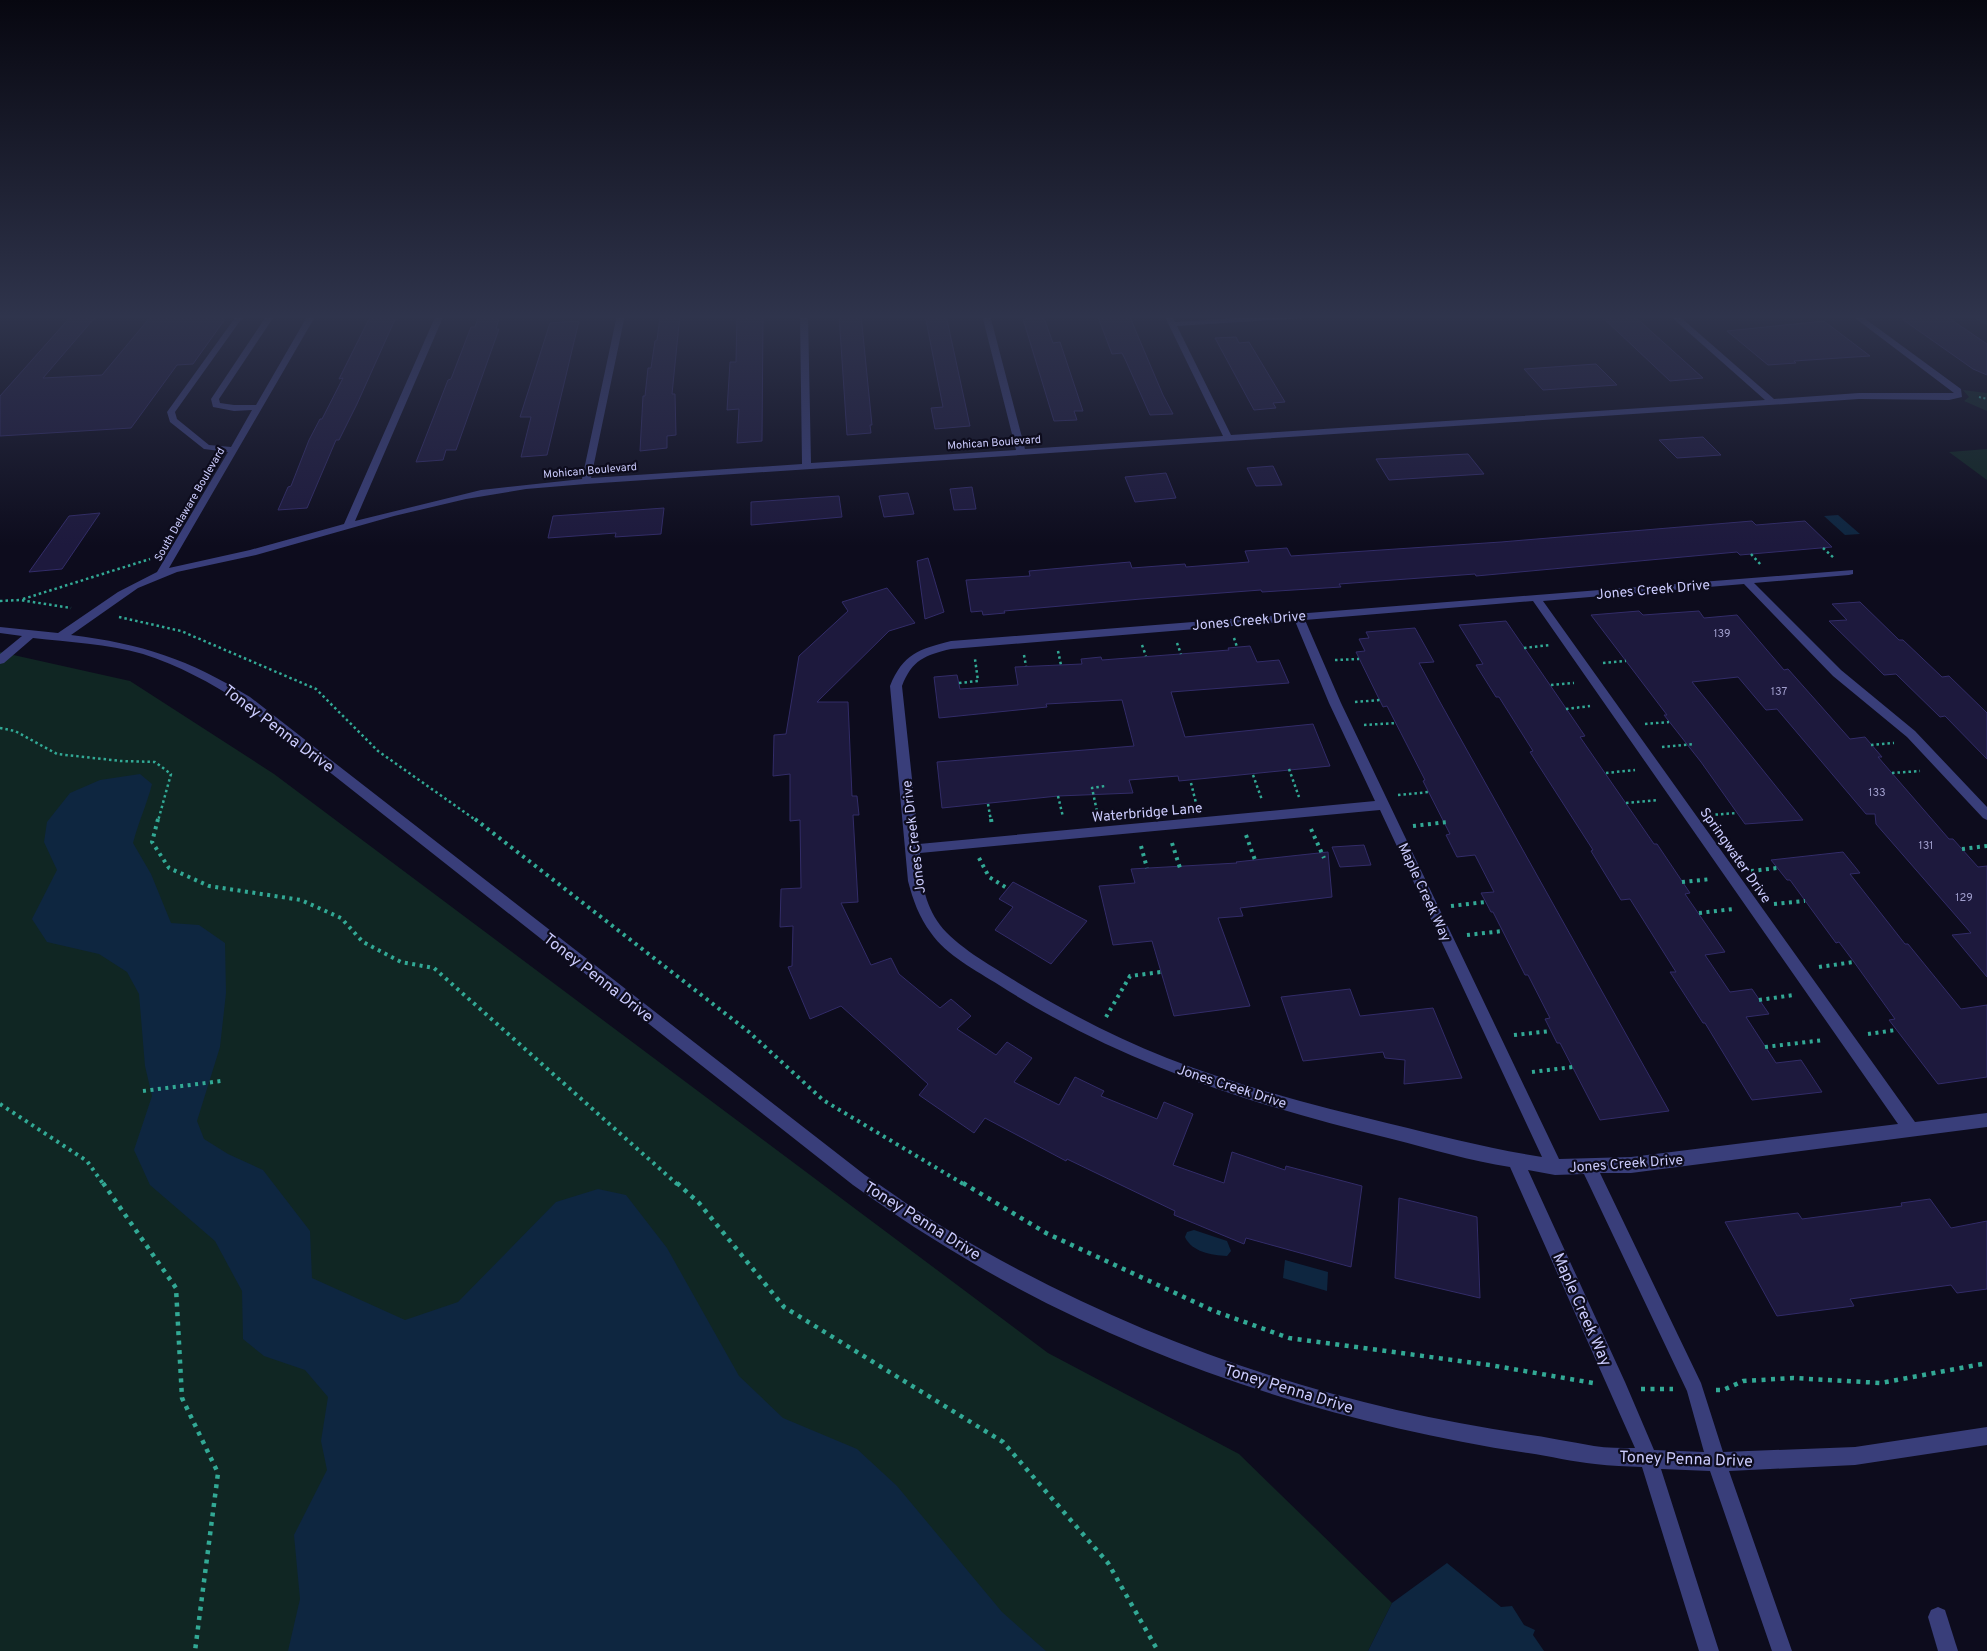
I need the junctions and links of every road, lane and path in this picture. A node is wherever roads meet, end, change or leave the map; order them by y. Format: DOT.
graph roads {
  1 [pos="186,392"];
  2 [pos="220,392"];
  3 [pos="267,392"];
  4 [pos="406,392"];
  5 [pos="605,392"];
  6 [pos="806,392"];
  7 [pos="1005,392"];
  8 [pos="1205,392"];
  9 [pos="1761,392"];
  10 [pos="1958,392"];
  11 [pos="1978,397"];
  12 [pos="1987,399"];
  13 [pos="1772,402"];
  14 [pos="259,406"];
  15 [pos="1228,438"];
  16 [pos="234,450"];
  17 [pos="1020,452"];
  18 [pos="807,466"];
  19 [pos="586,481"];
  20 [pos="349,524"];
  21 [pos="150,559"];
  22 [pos="1849,572"];
  23 [pos="161,574"];
  24 [pos="1746,581"];
  25 [pos="1536,598"];
  26 [pos="20,600"];
  27 [pos="0,601"];
  28 [pos="69,607"];
  29 [pos="1298,616"];
  30 [pos="121,617"];
  31 [pos="0,630"];
  32 [pos="31,634"];
  33 [pos="59,638"];
  34 [pos="973,642"];
  35 [pos="0,660"];
  36 [pos="958,682"];
  37 [pos="1396,723"];
  38 [pos="1346,727"];
  39 [pos="0,728"];
  40 [pos="1694,744"];
  41 [pos="1642,749"];
  42 [pos="1656,768"];
  43 [pos="1289,769"];
  44 [pos="1943,769"];
  45 [pos="1606,773"];
  46 [pos="1892,773"];
  47 [pos="1253,775"];
  48 [pos="1190,783"];
  49 [pos="1105,786"];
  50 [pos="1429,792"];
  51 [pos="1678,798"];
  52 [pos="1382,800"];
  53 [pos="1626,803"];
  54 [pos="1304,812"];
  55 [pos="1987,815"];
  56 [pos="1268,816"];
  57 [pos="1239,818"];
  58 [pos="1202,822"];
  59 [pos="1447,822"];
  60 [pos="1168,825"];
  61 [pos="1136,828"];
  62 [pos="1394,828"];
  63 [pos="1102,831"];
  64 [pos="976,843"];
  65 [pos="1987,846"];
  66 [pos="913,849"];
  67 [pos="1962,849"];
  68 [pos="1324,858"];
  69 [pos="1255,860"];
  70 [pos="1147,868"];
  71 [pos="1180,868"];
  72 [pos="1733,876"];
  73 [pos="1682,882"];
  74 [pos="1007,888"];
  75 [pos="1805,901"];
  76 [pos="1486,902"];
  77 [pos="1753,906"];
  78 [pos="1432,908"];
  79 [pos="1699,914"];
  80 [pos="1503,931"];
  81 [pos="1447,938"];
  82 [pos="1854,962"];
  83 [pos="1798,969"];
  84 [pos="1161,972"];
  85 [pos="1815,993"];
  86 [pos="1759,1000"];
  87 [pos="1896,1030"];
  88 [pos="1551,1031"];
  89 [pos="1097,1033"];
  90 [pos="1494,1037"];
  91 [pos="1846,1037"];
  92 [pos="1766,1047"];
  93 [pos="1573,1067"];
  94 [pos="1512,1075"];
  95 [pos="221,1081"];
  96 [pos="143,1091"];
  97 [pos="0,1104"];
  98 [pos="1987,1120"];
  99 [pos="1911,1129"];
  100 [pos="1516,1162"];
  101 [pos="1555,1167"];
  102 [pos="1589,1167"];
  103 [pos="1987,1363"];
  104 [pos="1619,1388"];
  105 [pos="1695,1389"];
  106 [pos="1987,1436"];
  107 [pos="1648,1457"];
  108 [pos="1716,1460"];
  109 [pos="1938,1617"];
  110 [pos="195,1651"];
  111 [pos="1158,1651"];
  112 [pos="1709,1651"];
  113 [pos="1782,1651"];
  114 [pos="1948,1651"];
  1 -- 16 [label="street"];
  2 -- 14 [label="street"];
  3 -- 14 [label="street, South Delaware Boulevard"];
  4 -- 20 [label="street"];
  5 -- 19 [label="street"];
  6 -- 18 [label="street"];
  7 -- 17 [label="street"];
  8 -- 15 [label="street"];
  9 -- 13 [label="street"];
  10 -- 13 [label="street, Mohican Boulevard"];
  11 -- 12 [label="path"];
  13 -- 15 [label="street, Mohican Boulevard"];
  14 -- 16 [label="street, South Delaware Boulevard"];
  15 -- 17 [label="street, Mohican Boulevard"];
  16 -- 23 [label="street, South Delaware Boulevard"];
  17 -- 18 [label="street, Mohican Boulevard"];
  18 -- 19 [label="street, Mohican Boulevard"];
  19 -- 20 [label="street, Mohican Boulevard"];
  20 -- 23 [label="street, Mohican Boulevard"];
  21 -- 26 [label="path"];
  22 -- 24 [label="street, Jones Creek Drive"];
  23 -- 33 [label="street, Mohican Boulevard"];
  24 -- 25 [label="street, Jones Creek Drive"];
  24 -- 44 [label="street"];
  25 -- 29 [label="street, Jones Creek Drive"];
  25 -- 41 [label="street, Springwater Drive"];
  26 -- 27 [label="path"];
  26 -- 28 [label="path"];
  29 -- 34 [label="street, Jones Creek Drive"];
  29 -- 38 [label="street, Maple Creek Way"];
  30 -- 104 [label="path"];
  31 -- 32 [label="street, Toney Penna Drive"];
  32 -- 33 [label="street, Toney Penna Drive"];
  32 -- 35 [label="street"];
  33 -- 107 [label="street, Toney Penna Drive"];
  34 -- 36 [label="path"];
  34 -- 66 [label="street, Jones Creek Drive"];
  37 -- 38 [label="path"];
  38 -- 52 [label="street, Maple Creek Way"];
  39 -- 111 [label="path"];
  40 -- 41 [label="path"];
  41 -- 42 [label="street, Springwater Drive"];
  42 -- 45 [label="path"];
  42 -- 51 [label="street, Springwater Drive"];
  43 -- 54 [label="path"];
  44 -- 46 [label="path"];
  44 -- 55 [label="street"];
  47 -- 56 [label="path"];
  48 -- 58 [label="path"];
  49 -- 63 [label="path"];
  50 -- 52 [label="path"];
  51 -- 53 [label="path"];
  51 -- 72 [label="street, Springwater Drive"];
  52 -- 54 [label="street, Waterbridge Lane"];
  52 -- 62 [label="street, Maple Creek Way"];
  54 -- 56 [label="street, Waterbridge Lane"];
  54 -- 68 [label="path"];
  56 -- 57 [label="street, Waterbridge Lane"];
  57 -- 58 [label="street, Waterbridge Lane"];
  57 -- 69 [label="path"];
  58 -- 60 [label="street, Waterbridge Lane"];
  59 -- 62 [label="path"];
  60 -- 61 [label="street, Waterbridge Lane"];
  60 -- 71 [label="path"];
  61 -- 63 [label="street, Waterbridge Lane"];
  61 -- 70 [label="path"];
  62 -- 78 [label="street, Maple Creek Way"];
  63 -- 64 [label="street, Waterbridge Lane"];
  64 -- 66 [label="street, Waterbridge Lane"];
  64 -- 74 [label="path"];
  65 -- 67 [label="path"];
  66 -- 89 [label="street, Jones Creek Drive"];
  72 -- 73 [label="path"];
  72 -- 77 [label="street, Springwater Drive"];
  75 -- 77 [label="path"];
  76 -- 78 [label="path"];
  77 -- 79 [label="path"];
  77 -- 83 [label="street, Springwater Drive"];
  78 -- 81 [label="street, Maple Creek Way"];
  80 -- 81 [label="path"];
  81 -- 90 [label="street, Maple Creek Way"];
  82 -- 83 [label="path"];
  83 -- 85 [label="street, Springwater Drive"];
  84 -- 89 [label="path"];
  85 -- 86 [label="path"];
  85 -- 91 [label="street, Springwater Drive"];
  87 -- 91 [label="path"];
  88 -- 90 [label="path"];
  89 -- 100 [label="street, Jones Creek Drive"];
  90 -- 94 [label="street, Maple Creek Way"];
  91 -- 92 [label="path"];
  91 -- 99 [label="street, Springwater Drive"];
  93 -- 94 [label="path"];
  94 -- 101 [label="street, Maple Creek Way"];
  95 -- 96 [label="path"];
  97 -- 110 [label="path"];
  98 -- 99 [label="street, Jones Creek Drive"];
  99 -- 102 [label="street, Jones Creek Drive"];
  100 -- 101 [label="street, Jones Creek Drive"];
  100 -- 104 [label="street, Maple Creek Way"];
  101 -- 102 [label="street, Jones Creek Drive"];
  102 -- 105 [label="street"];
  103 -- 105 [label="path"];
  104 -- 105 [label="path"];
  104 -- 107 [label="street, Maple Creek Way"];
  105 -- 108 [label="street"];
  106 -- 108 [label="street, Toney Penna Drive"];
  107 -- 108 [label="street, Toney Penna Drive"];
  107 -- 112 [label="street, Maple Creek Way"];
  108 -- 113 [label="street"];
  109 -- 114 [label="street"];
}
